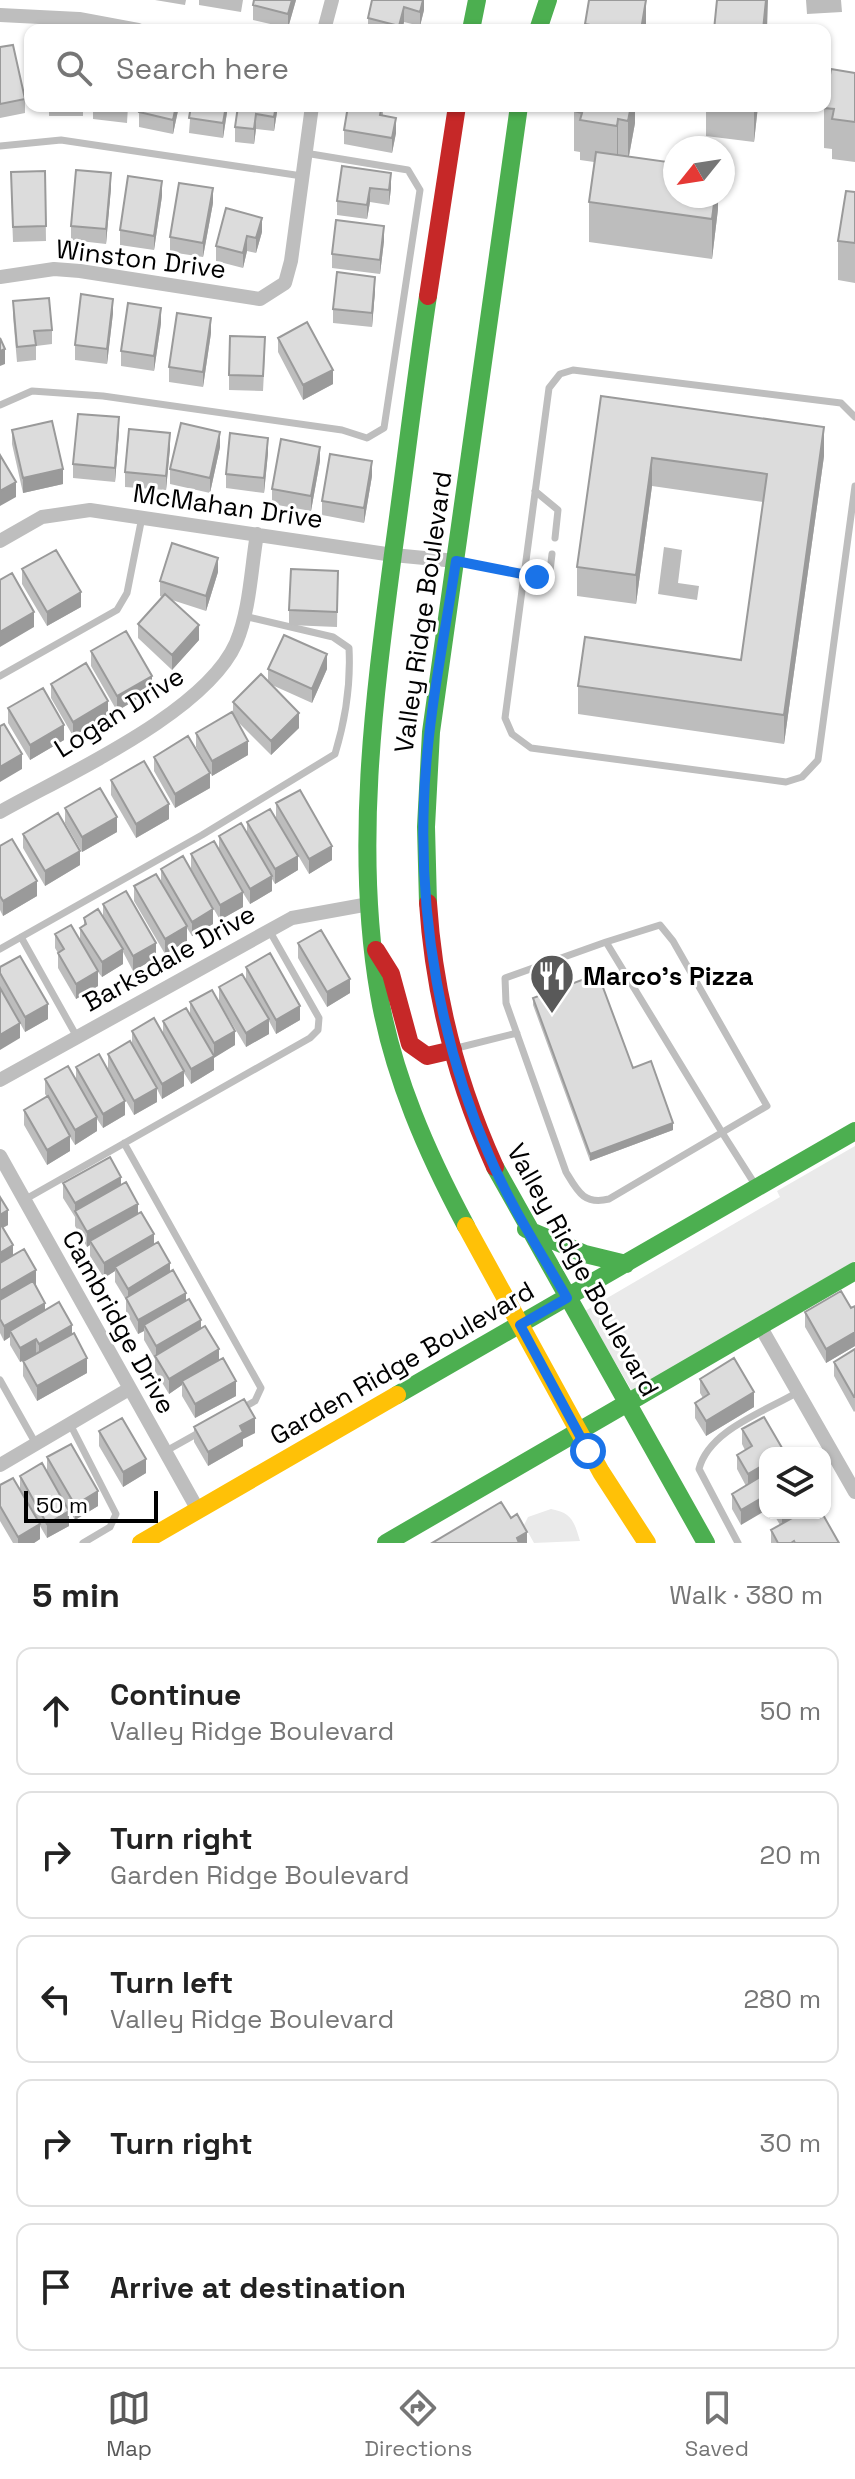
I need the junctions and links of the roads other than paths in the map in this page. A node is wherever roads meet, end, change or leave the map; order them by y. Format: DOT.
graph roads {
  1 [pos="332,0"];
  2 [pos="477,0"];
  3 [pos="548,0"];
  4 [pos="0,15"];
  5 [pos="106,24"];
  6 [pos="326,24"];
  7 [pos="472,24"];
  8 [pos="540,24"];
  9 [pos="311,112"];
  10 [pos="456,112"];
  11 [pos="518,112"];
  12 [pos="0,146"];
  13 [pos="305,153"];
  14 [pos="302,176"];
  15 [pos="0,277"];
  16 [pos="0,405"];
  17 [pos="855,417"];
  18 [pos="855,486"];
  19 [pos="535,491"];
  20 [pos="142,517"];
  21 [pos="257,534"];
  22 [pos="555,538"];
  23 [pos="0,541"];
  24 [pos="552,554"];
  25 [pos="393,555"];
  26 [pos="456,561"];
  27 [pos="524,575"];
  28 [pos="244,616"];
  29 [pos="0,676"];
  30 [pos="0,812"];
  31 [pos="369,904"];
  32 [pos="269,930"];
  33 [pos="21,937"];
  34 [pos="606,942"];
  35 [pos="374,947"];
  36 [pos="0,949"];
  37 [pos="517,1033"];
  38 [pos="77,1037"];
  39 [pos="453,1050"];
  40 [pos="0,1080"];
  41 [pos="855,1131"];
  42 [pos="723,1134"];
  43 [pos="124,1143"];
  44 [pos="0,1156"];
  45 [pos="757,1188"];
  46 [pos="24,1200"];
  47 [pos="526,1229"];
  48 [pos="626,1264"];
  49 [pos="855,1271"];
  50 [pos="567,1298"];
  51 [pos="520,1325"];
  52 [pos="760,1326"];
  53 [pos="0,1380"];
  54 [pos="129,1389"];
  55 [pos="798,1392"];
  56 [pos="626,1404"];
  57 [pos="229,1415"];
  58 [pos="70,1424"];
  59 [pos="203,1430"];
  60 [pos="578,1432"];
  61 [pos="36,1444"];
  62 [pos="164,1452"];
  63 [pos="0,1465"];
  64 [pos="855,1492"];
  65 [pos="198,1510"];
  66 [pos="83,1543"];
  67 [pos="141,1543"];
  68 [pos="386,1543"];
  69 [pos="647,1543"];
  70 [pos="706,1543"];
  71 [pos="738,1543"];
  1 -- 6 [label="street"];
  2 -- 7 [label="main road"];
  3 -- 8 [label="main road"];
  4 -- 5 [label="street"];
  9 -- 13 [label="street"];
  10 -- 25 [label="main road, Valley Ridge Boulevard"];
  11 -- 26 [label="main road, Valley Ridge Boulevard"];
  12 -- 14 [label="lane"];
  13 -- 14 [label="street"];
  13 -- 16 [label="lane"];
  14 -- 15 [label="street, Winston Drive"];
  17 -- 19 [label="lane"];
  18 -- 27 [label="lane"];
  19 -- 22 [label="lane"];
  19 -- 27 [label="lane"];
  20 -- 21 [label="street, McMahan Drive"];
  20 -- 23 [label="street, McMahan Drive"];
  20 -- 29 [label="lane"];
  21 -- 25 [label="street, McMahan Drive"];
  21 -- 28 [label="street, Logan Drive"];
  24 -- 27 [label="lane"];
  25 -- 26 [label="street, McMahan Drive"];
  25 -- 31 [label="main road, Valley Ridge Boulevard"];
  26 -- 27 [label="lane"];
  26 -- 39 [label="main road, Valley Ridge Boulevard"];
  28 -- 30 [label="street, Logan Drive"];
  28 -- 33 [label="lane"];
  31 -- 32 [label="street, Barksdale Drive"];
  31 -- 35 [label="main road, Valley Ridge Boulevard"];
  32 -- 38 [label="street, Barksdale Drive"];
  32 -- 43 [label="lane"];
  33 -- 36 [label="lane"];
  33 -- 38 [label="lane"];
  34 -- 37 [label="lane"];
  34 -- 42 [label="lane"];
  34 -- 42 [label="lane"];
  35 -- 39 [label="main road"];
  35 -- 51 [label="main road, Valley Ridge Boulevard"];
  37 -- 39 [label="lane"];
  37 -- 42 [label="lane"];
  38 -- 40 [label="street, Barksdale Drive"];
  39 -- 47 [label="main road, Valley Ridge Boulevard"];
  41 -- 45 [label="main road, Garden Ridge Boulevard"];
  42 -- 45 [label="lane"];
  43 -- 46 [label="lane"];
  43 -- 57 [label="lane"];
  44 -- 46 [label="street, Cambridge Drive"];
  45 -- 48 [label="main road, Garden Ridge Boulevard"];
  46 -- 54 [label="street, Cambridge Drive"];
  47 -- 48 [label="main road"];
  47 -- 50 [label="main road, Valley Ridge Boulevard"];
  48 -- 50 [label="main road, Garden Ridge Boulevard"];
  49 -- 52 [label="main road"];
  50 -- 51 [label="main road, Garden Ridge Boulevard"];
  50 -- 56 [label="main road, Valley Ridge Boulevard"];
  51 -- 60 [label="main road, Valley Ridge Boulevard"];
  51 -- 65 [label="main road, Garden Ridge Boulevard"];
  52 -- 55 [label="street"];
  52 -- 56 [label="main road"];
  53 -- 61 [label="lane"];
  54 -- 58 [label="street"];
  54 -- 62 [label="street, Cambridge Drive"];
  55 -- 64 [label="street"];
  55 -- 71 [label="lane"];
  56 -- 60 [label="main road"];
  56 -- 70 [label="main road, Valley Ridge Boulevard"];
  58 -- 61 [label="street"];
  58 -- 66 [label="lane"];
  59 -- 62 [label="lane"];
  60 -- 68 [label="main road"];
  60 -- 69 [label="main road, Valley Ridge Boulevard"];
  61 -- 63 [label="street"];
  62 -- 65 [label="street, Cambridge Drive"];
  65 -- 67 [label="main road, Garden Ridge Boulevard"];
}
